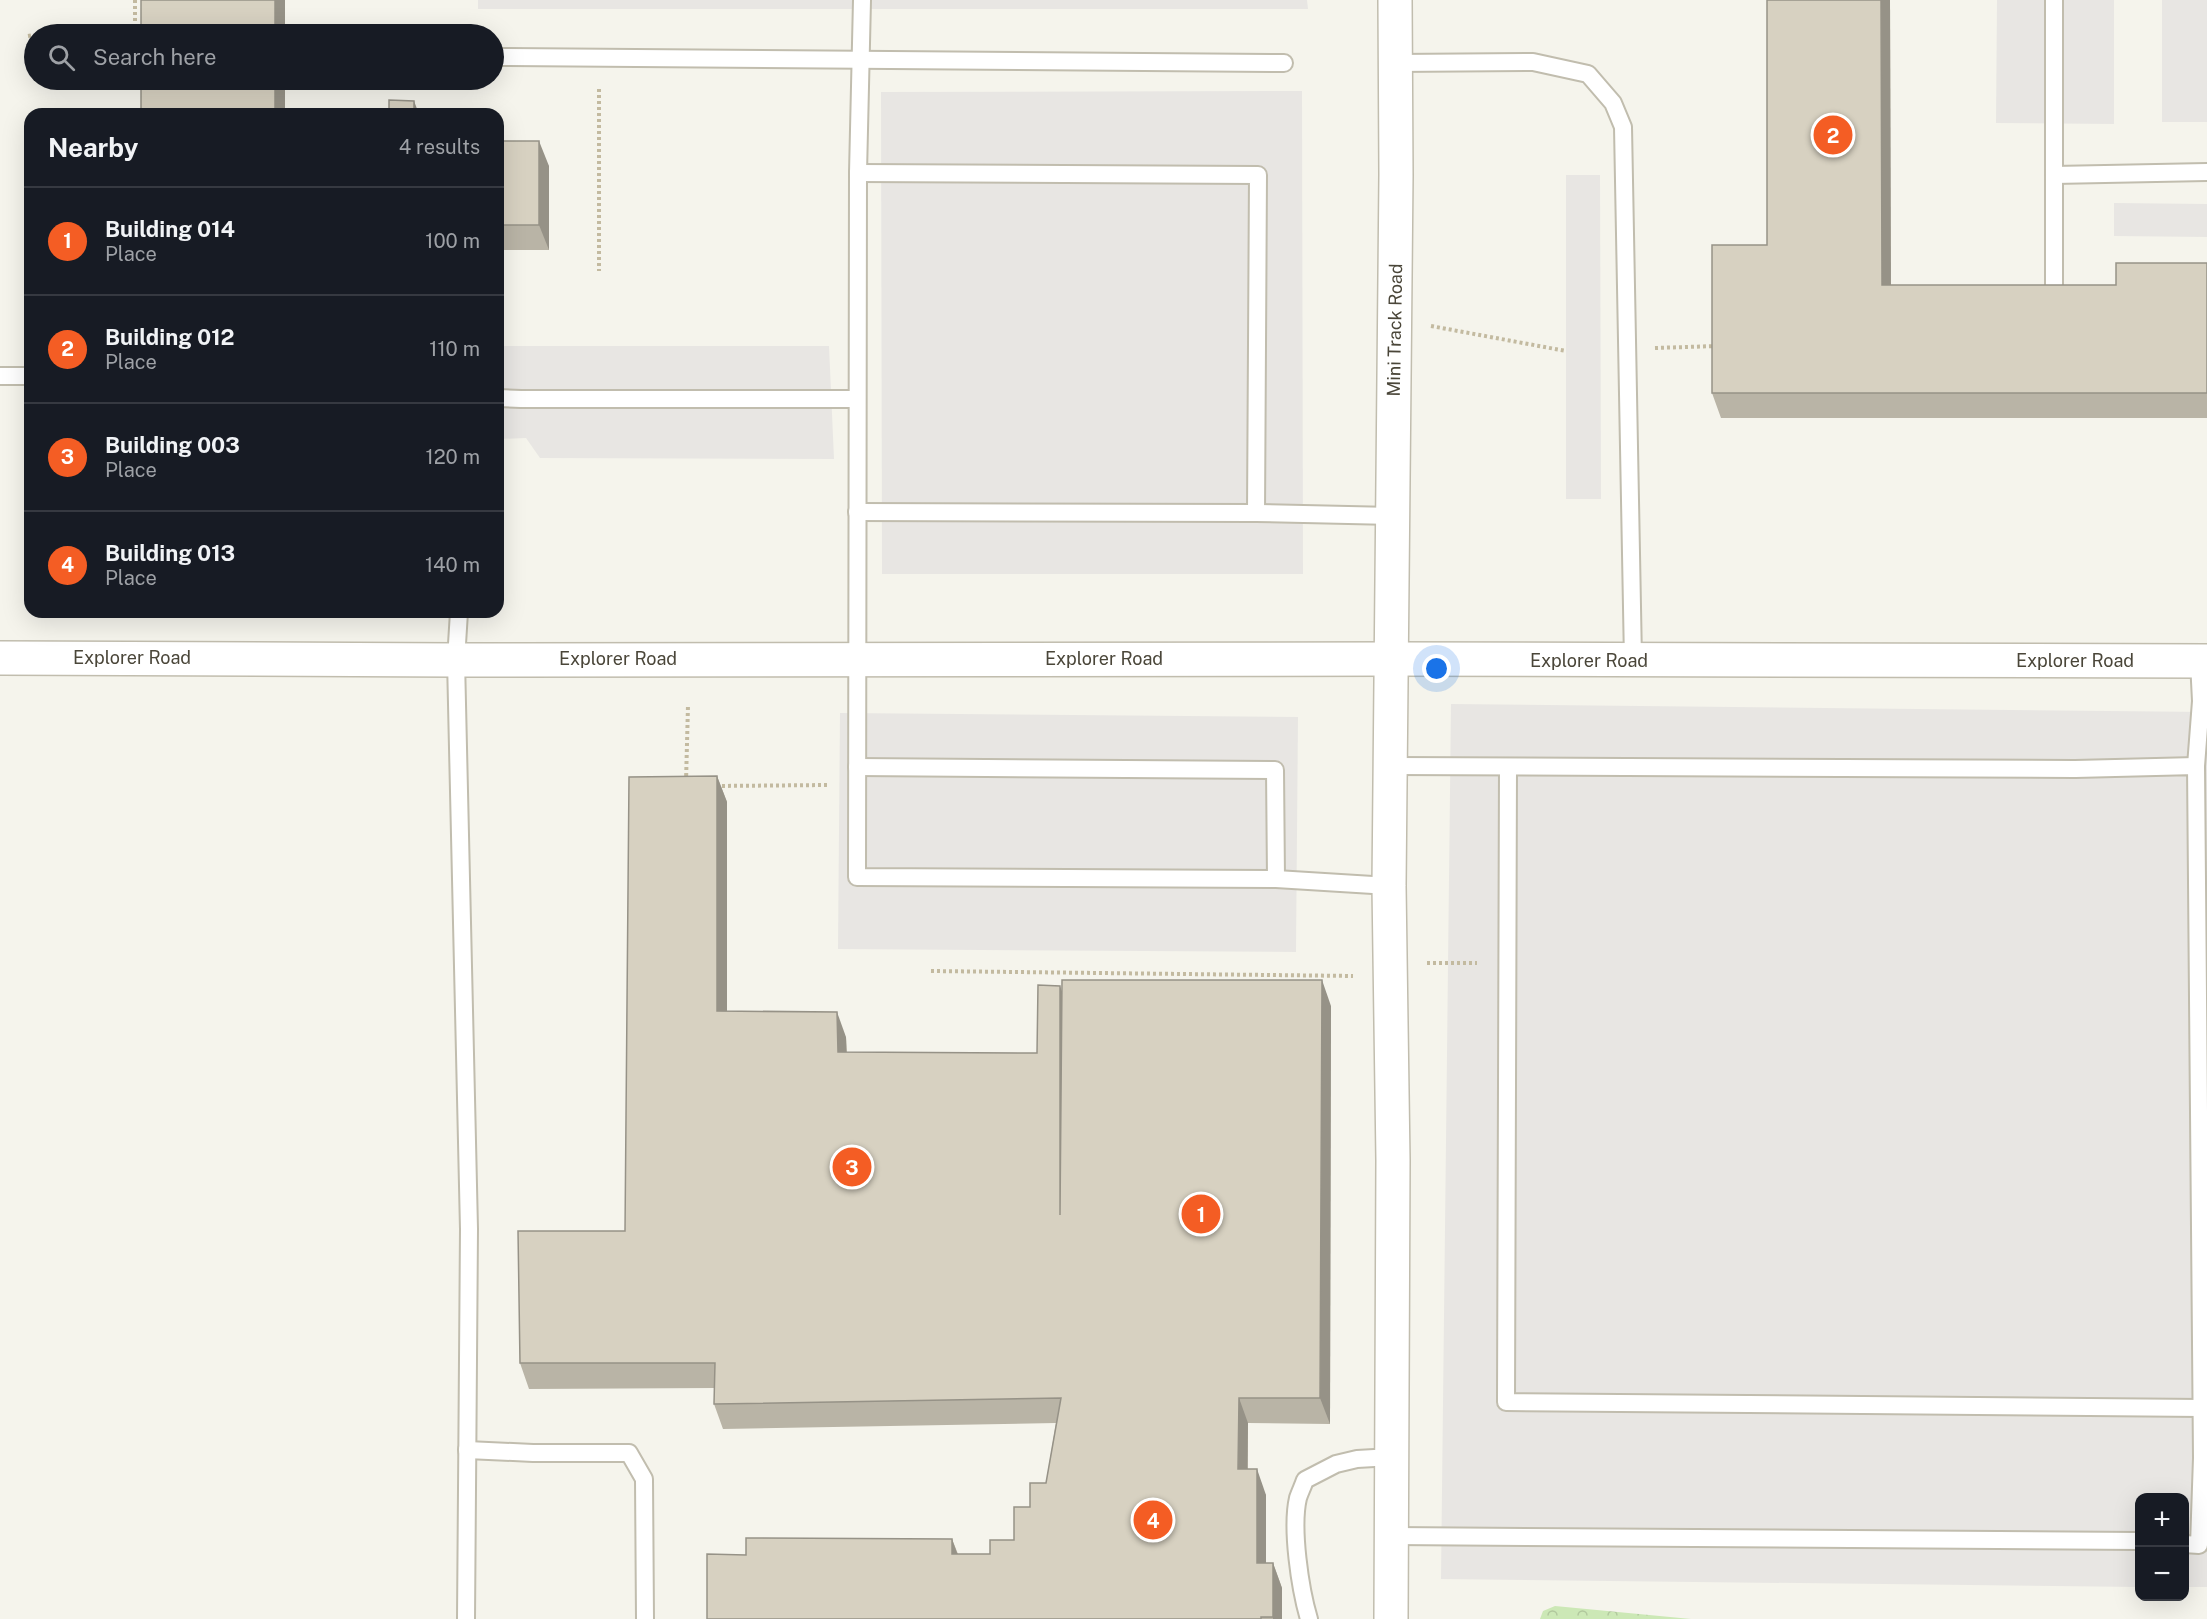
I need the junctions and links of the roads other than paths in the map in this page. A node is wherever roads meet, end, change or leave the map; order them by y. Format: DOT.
graph roads {
  1 [pos="862,0"];
  2 [pos="1395,0"];
  3 [pos="2054,0"];
  4 [pos="504,57"];
  5 [pos="861,60"];
  6 [pos="1284,63"];
  7 [pos="1395,63"];
  8 [pos="2207,172"];
  9 [pos="858,173"];
  10 [pos="2054,176"];
  11 [pos="2054,291"];
  12 [pos="0,376"];
  13 [pos="24,376"];
  14 [pos="504,398"];
  15 [pos="857,399"];
  16 [pos="857,512"];
  17 [pos="1256,513"];
  18 [pos="1393,516"];
  19 [pos="459,618"];
  20 [pos="0,657"];
  21 [pos="858,659"];
  22 [pos="1392,659"];
  23 [pos="456,660"];
  24 [pos="1633,660"];
  25 [pos="2203,661"];
  26 [pos="1392,766"];
  27 [pos="1508,766"];
  28 [pos="2196,766"];
  29 [pos="857,767"];
  30 [pos="1276,879"];
  31 [pos="1389,886"];
  32 [pos="2202,1408"];
  33 [pos="467,1450"];
  34 [pos="1392,1457"];
  35 [pos="1392,1536"];
  36 [pos="2135,1541"];
  37 [pos="2192,1544"];
  38 [pos="466,1619"];
  39 [pos="645,1619"];
  40 [pos="1308,1619"];
  41 [pos="1391,1619"];
  1 -- 5 [label="lane"];
  2 -- 7 [label="street, Mini Track Road"];
  3 -- 10 [label="lane"];
  4 -- 5 [label="lane"];
  5 -- 6 [label="lane"];
  5 -- 9 [label="lane"];
  7 -- 18 [label="street, Mini Track Road"];
  7 -- 24 [label="lane"];
  8 -- 10 [label="lane"];
  9 -- 15 [label="lane"];
  9 -- 17 [label="lane"];
  10 -- 11 [label="lane"];
  12 -- 13 [label="lane"];
  14 -- 15 [label="lane"];
  15 -- 16 [label="lane"];
  16 -- 17 [label="lane"];
  16 -- 21 [label="lane"];
  17 -- 18 [label="lane"];
  18 -- 22 [label="street, Mini Track Road"];
  19 -- 23 [label="lane"];
  20 -- 23 [label="street, Explorer Road"];
  21 -- 22 [label="street, Explorer Road"];
  21 -- 23 [label="street, Explorer Road"];
  21 -- 29 [label="lane"];
  22 -- 24 [label="street, Explorer Road"];
  22 -- 26 [label="street, Mini Track Road"];
  23 -- 33 [label="lane"];
  24 -- 25 [label="street, Explorer Road"];
  25 -- 28 [label="lane"];
  26 -- 27 [label="lane"];
  26 -- 31 [label="street, Mini Track Road"];
  27 -- 28 [label="lane"];
  27 -- 32 [label="lane"];
  28 -- 32 [label="lane"];
  29 -- 30 [label="lane"];
  29 -- 30 [label="lane"];
  30 -- 31 [label="lane"];
  31 -- 34 [label="street, Mini Track Road"];
  32 -- 37 [label="lane"];
  33 -- 38 [label="lane"];
  33 -- 39 [label="lane"];
  34 -- 35 [label="street, Mini Track Road"];
  34 -- 40 [label="lane"];
  35 -- 36 [label="lane"];
  35 -- 41 [label="street, Mini Track Road"];
}
